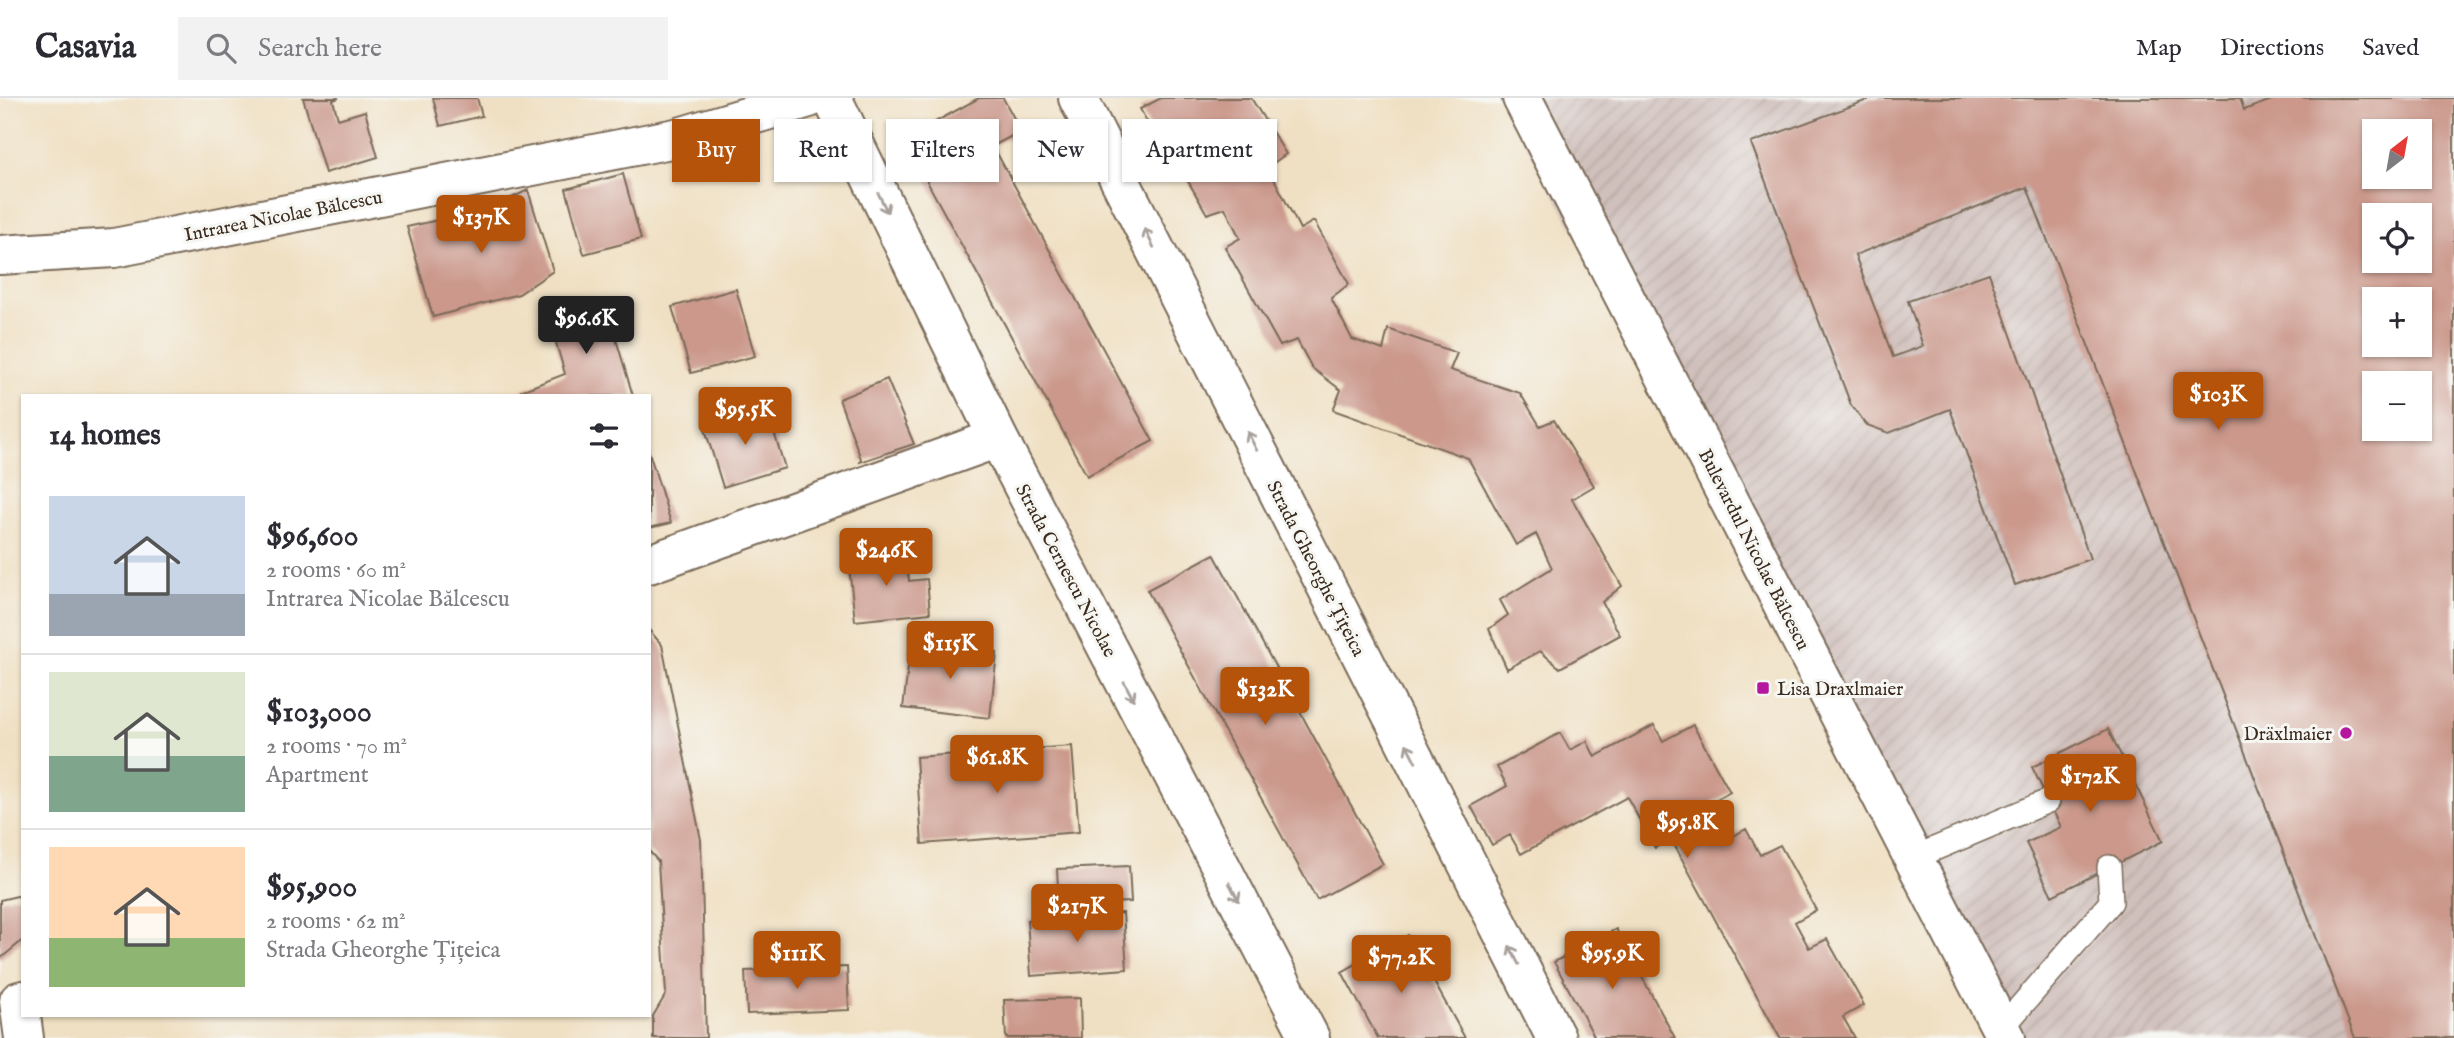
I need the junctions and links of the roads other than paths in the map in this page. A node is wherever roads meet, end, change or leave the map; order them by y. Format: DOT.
graph roads {
  1 [pos="809,98"];
  2 [pos="832,98"];
  3 [pos="1078,98"];
  4 [pos="1522,98"];
  5 [pos="0,256"];
  6 [pos="998,438"];
  7 [pos="651,563"];
  8 [pos="2048,801"];
  9 [pos="1913,858"];
  10 [pos="2109,867"];
  11 [pos="21,1017"];
  12 [pos="2003,1034"];
  13 [pos="24,1038"];
  14 [pos="1310,1038"];
  15 [pos="1556,1038"];
  1 -- 5 [label="street, Intrarea Nicolae Bălcescu"];
  2 -- 6 [label="street, Strada Cernescu Nicolae, one-way"];
  15 -- 3 [label="street, Strada Gheorghe Țițeica, one-way"];
  4 -- 9 [label="street, Bulevardul Nicolae Bălcescu"];
  6 -- 7 [label="street"];
  6 -- 14 [label="street, Strada Cernescu Nicolae, one-way"];
  8 -- 9 [label="lane"];
  9 -- 12 [label="street, Bulevardul Nicolae Bălcescu"];
  10 -- 12 [label="lane"];
  11 -- 13 [label="street"];
}
